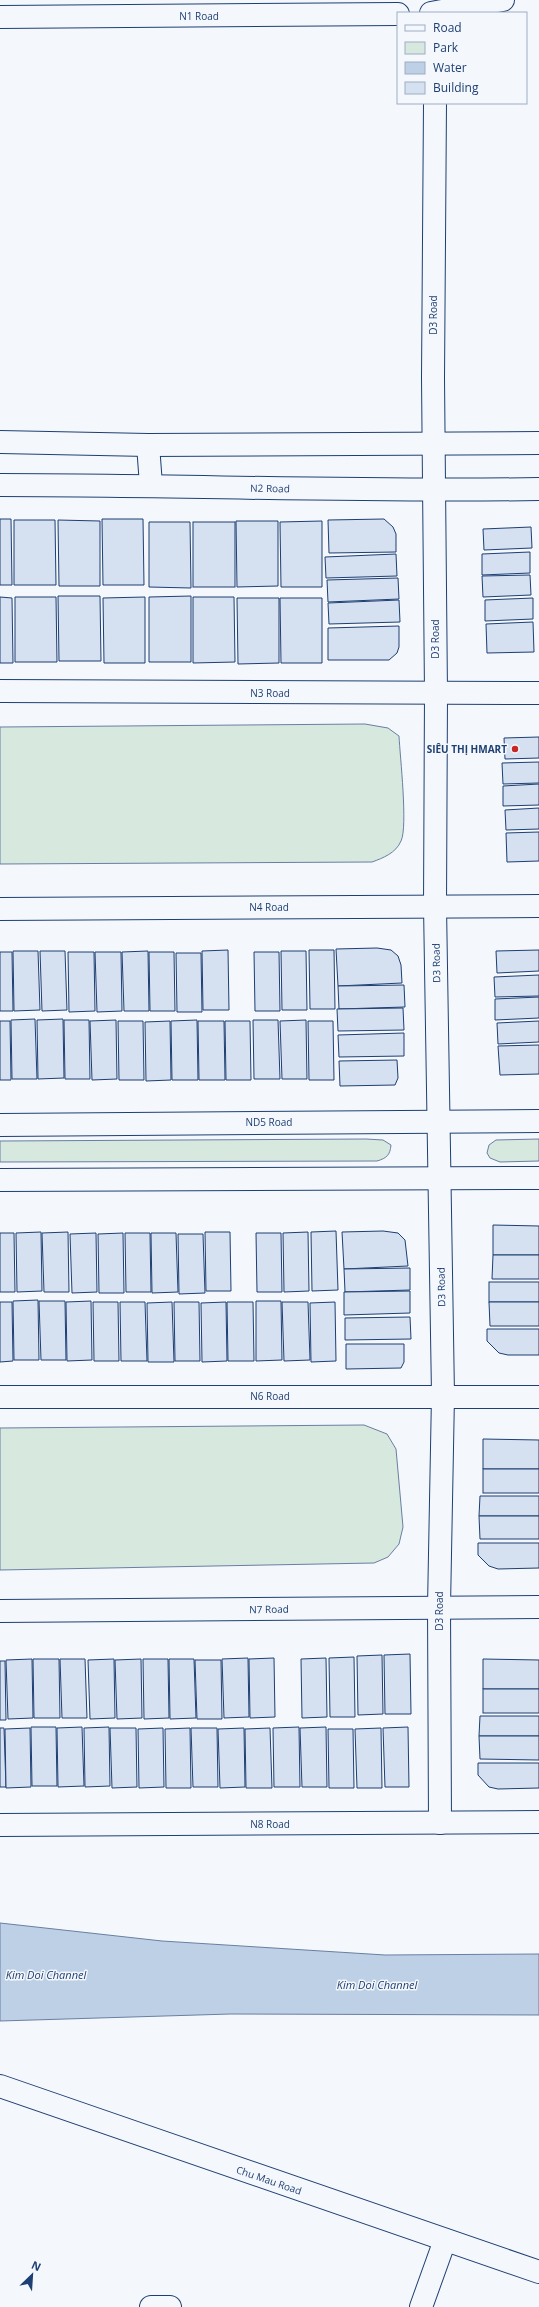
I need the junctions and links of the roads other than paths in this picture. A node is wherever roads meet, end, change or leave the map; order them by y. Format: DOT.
graph roads {
  1 [pos="503,0"];
  2 [pos="438,10"];
  3 [pos="397,14"];
  4 [pos="0,17"];
  5 [pos="435,104"];
  6 [pos="0,442"];
  7 [pos="434,443"];
  8 [pos="539,443"];
  9 [pos="148,445"];
  10 [pos="0,485"];
  11 [pos="150,485"];
  12 [pos="539,489"];
  13 [pos="434,491"];
  14 [pos="0,691"];
  15 [pos="539,693"];
  16 [pos="436,694"];
  17 [pos="435,906"];
  18 [pos="539,906"];
  19 [pos="0,909"];
  20 [pos="438,1121"];
  21 [pos="539,1121"];
  22 [pos="0,1125"];
  23 [pos="439,1178"];
  24 [pos="539,1178"];
  25 [pos="0,1180"];
  26 [pos="443,1395"];
  27 [pos="0,1397"];
  28 [pos="539,1397"];
  29 [pos="439,1607"];
  30 [pos="539,1607"];
  31 [pos="0,1612"];
  32 [pos="539,1822"];
  33 [pos="440,1823"];
  34 [pos="0,1825"];
  35 [pos="0,2086"];
  36 [pos="445,2240"];
  37 [pos="539,2272"];
  38 [pos="151,2307"];
  39 [pos="170,2307"];
  40 [pos="421,2307"];
  1 -- 2 [label="street"];
  3 -- 4 [label="street, N1 Road"];
  5 -- 7 [label="street, D3 Road"];
  6 -- 9 [label="street"];
  7 -- 8 [label="street"];
  7 -- 9 [label="street"];
  7 -- 13 [label="street, D3 Road"];
  9 -- 11 [label="street"];
  10 -- 11 [label="street, N2 Road"];
  11 -- 13 [label="street, N2 Road"];
  12 -- 13 [label="street, N2 Road"];
  13 -- 16 [label="street, D3 Road"];
  14 -- 16 [label="street, N3 Road"];
  15 -- 16 [label="street, N3 Road"];
  16 -- 17 [label="street, D3 Road"];
  17 -- 18 [label="street, N4 Road"];
  17 -- 19 [label="street, N4 Road"];
  17 -- 20 [label="street, D3 Road"];
  20 -- 21 [label="street, ND5 Road"];
  20 -- 22 [label="street, ND5 Road"];
  20 -- 23 [label="street, D3 Road"];
  23 -- 24 [label="street"];
  23 -- 25 [label="street"];
  23 -- 26 [label="street, D3 Road"];
  26 -- 27 [label="street, N6 Road"];
  26 -- 28 [label="street, N6 Road"];
  26 -- 29 [label="street, D3 Road"];
  29 -- 30 [label="street, N7 Road"];
  29 -- 31 [label="street, N7 Road"];
  29 -- 33 [label="street, D3 Road"];
  32 -- 33 [label="street, N8 Road"];
  33 -- 34 [label="street, N8 Road"];
  35 -- 36 [label="street, Chu Mau Road"];
  36 -- 37 [label="street, Chu Mau Road"];
  36 -- 40 [label="street"];
  38 -- 39 [label="street"];
}
